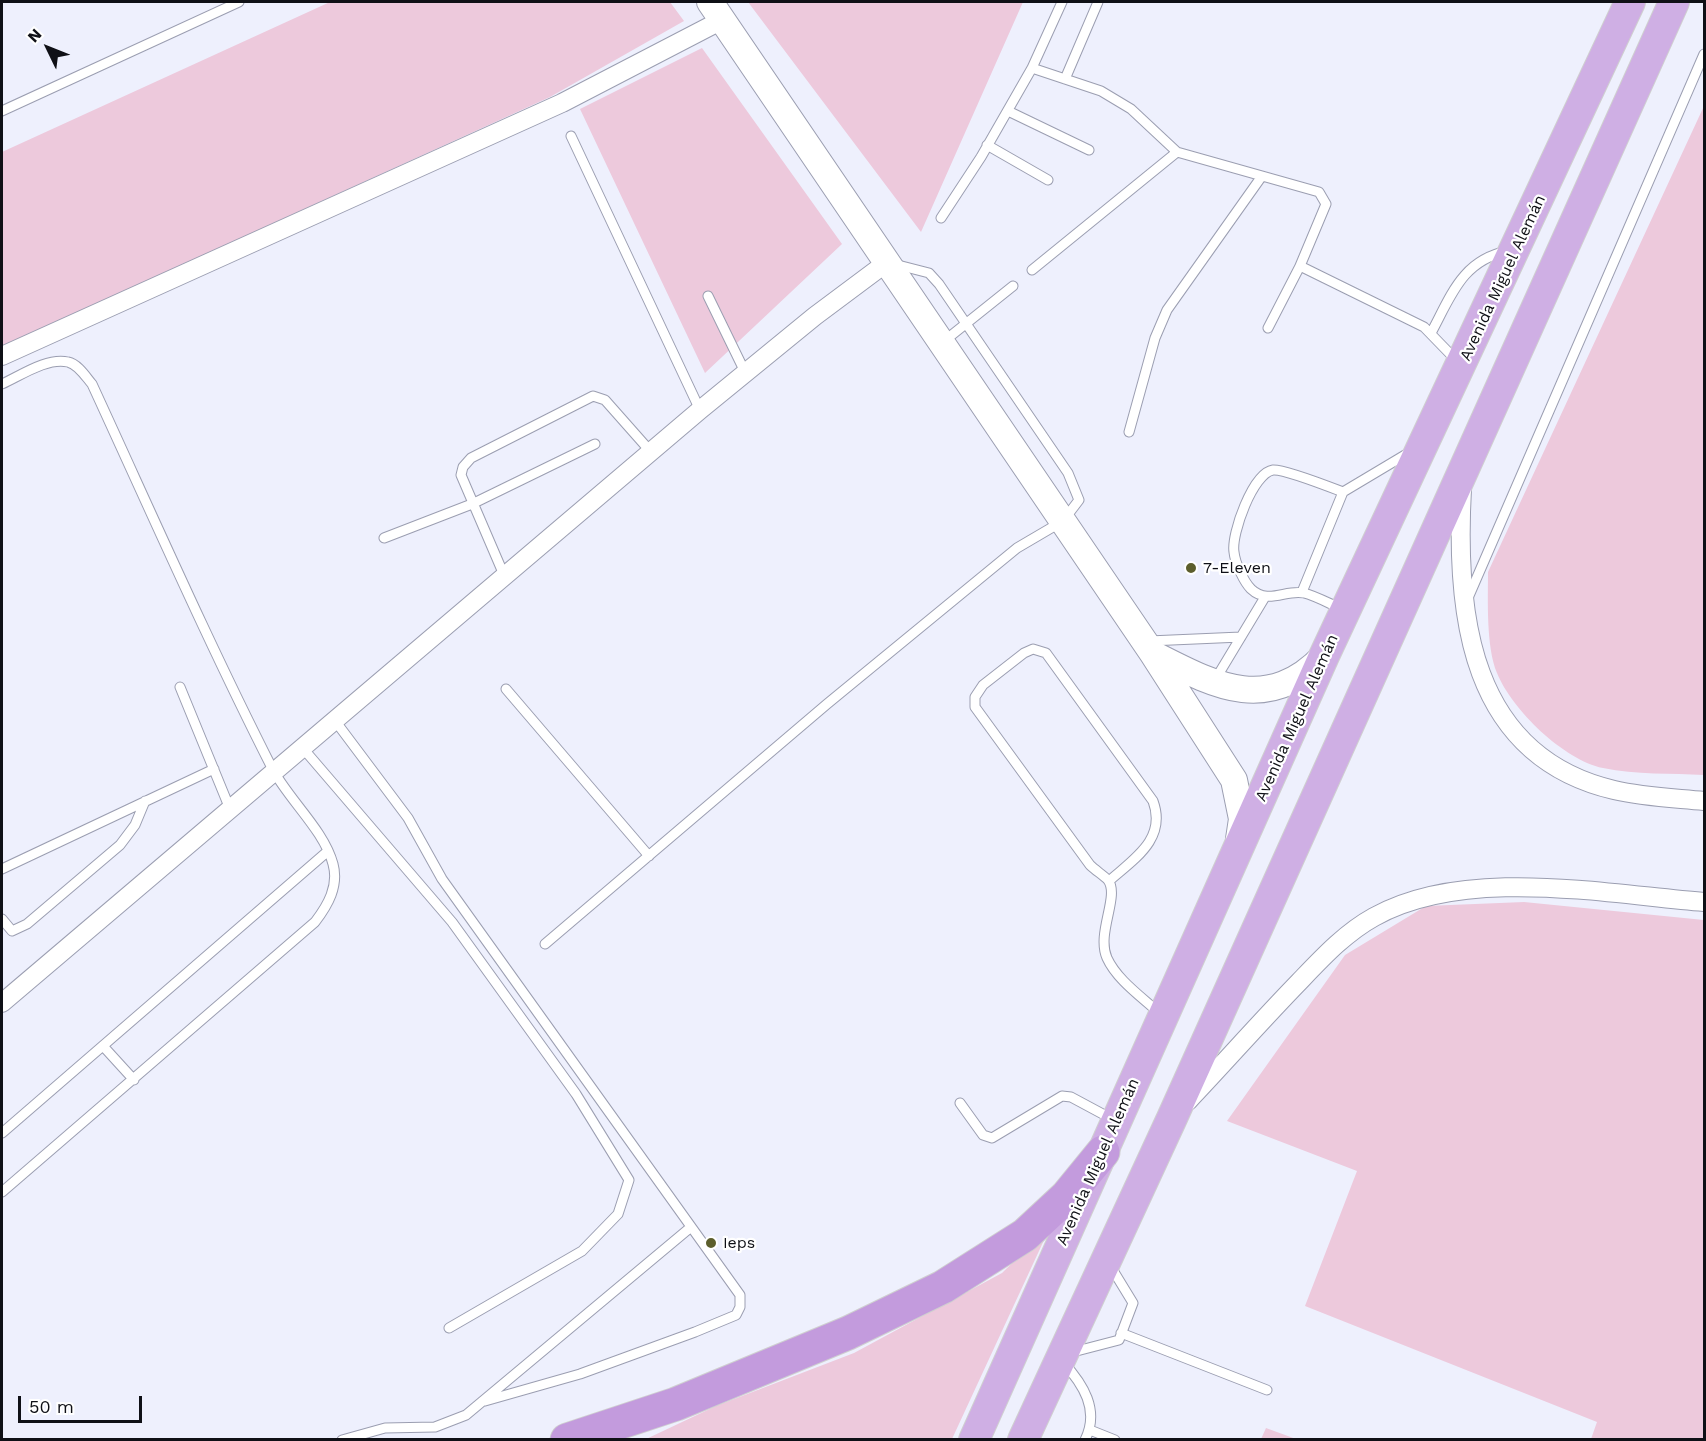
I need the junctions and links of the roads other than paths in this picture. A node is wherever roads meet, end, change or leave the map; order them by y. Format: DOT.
graph roads {
  1 [pos="239,2"];
  2 [pos="1062,2"];
  3 [pos="1098,2"];
  4 [pos="1630,2"];
  5 [pos="1674,2"];
  6 [pos="716,11"];
  7 [pos="1704,54"];
  8 [pos="1032,68"];
  9 [pos="1065,79"];
  10 [pos="2,111"];
  11 [pos="1008,111"];
  12 [pos="571,136"];
  13 [pos="987,145"];
  14 [pos="1089,150"];
  15 [pos="1177,152"];
  16 [pos="1262,176"];
  17 [pos="1048,180"];
  18 [pos="941,218"];
  19 [pos="1516,249"];
  20 [pos="886,263"];
  21 [pos="1300,266"];
  22 [pos="1032,270"];
  23 [pos="1013,286"];
  24 [pos="708,296"];
  25 [pos="966,323"];
  26 [pos="1268,328"];
  27 [pos="1431,333"];
  28 [pos="941,344"];
  29 [pos="2,356"];
  30 [pos="1462,366"];
  31 [pos="746,372"];
  32 [pos="2,384"];
  33 [pos="700,410"];
  34 [pos="1129,432"];
  35 [pos="1425,443"];
  36 [pos="595,444"];
  37 [pos="651,452"];
  38 [pos="1463,474"];
  39 [pos="1343,492"];
  40 [pos="472,504"];
  41 [pos="1063,521"];
  42 [pos="384,538"];
  43 [pos="504,575"];
  44 [pos="1302,592"];
  45 [pos="1265,597"];
  46 [pos="1466,603"];
  47 [pos="1346,610"];
  48 [pos="1241,638"];
  49 [pos="1149,648"];
  50 [pos="1324,656"];
  51 [pos="1213,684"];
  52 [pos="180,687"];
  53 [pos="506,689"];
  54 [pos="333,718"];
  55 [pos="301,746"];
  56 [pos="214,769"];
  57 [pos="274,771"];
  58 [pos="145,801"];
  59 [pos="1704,801"];
  60 [pos="230,809"];
  61 [pos="328,851"];
  62 [pos="649,856"];
  63 [pos="1236,856"];
  64 [pos="2,869"];
  65 [pos="1109,881"];
  66 [pos="1704,902"];
  67 [pos="2,919"];
  68 [pos="545,944"];
  69 [pos="2,1003"];
  70 [pos="1163,1017"];
  71 [pos="103,1046"];
  72 [pos="134,1080"];
  73 [pos="960,1103"];
  74 [pos="1172,1118"];
  75 [pos="1117,1121"];
  76 [pos="2,1133"];
  77 [pos="1103,1152"];
  78 [pos="2,1192"];
  79 [pos="691,1227"];
  80 [pos="1106,1259"];
  81 [pos="449,1328"];
  82 [pos="1121,1333"];
  83 [pos="1061,1357"];
  84 [pos="1267,1390"];
  85 [pos="484,1401"];
  86 [pos="676,1404"];
  87 [pos="1090,1430"];
  88 [pos="342,1440"];
  89 [pos="567,1440"];
  90 [pos="624,1440"];
  91 [pos="974,1440"];
  92 [pos="1023,1440"];
  93 [pos="1085,1440"];
  94 [pos="1115,1440"];
  1 -- 10 [label="lane"];
  2 -- 8 [label="lane"];
  3 -- 9 [label="lane"];
  4 -- 19 [label="highway, Avenida Miguel Alemán"];
  5 -- 38 [label="highway"];
  6 -- 20 [label="main road"];
  6 -- 29 [label="street"];
  7 -- 46 [label="lane"];
  8 -- 9 [label="lane"];
  8 -- 11 [label="lane"];
  9 -- 15 [label="lane"];
  11 -- 13 [label="lane"];
  11 -- 14 [label="lane"];
  12 -- 33 [label="lane"];
  13 -- 17 [label="lane"];
  13 -- 18 [label="lane"];
  15 -- 16 [label="lane"];
  15 -- 22 [label="lane"];
  16 -- 21 [label="lane"];
  16 -- 34 [label="lane"];
  19 -- 27 [label="lane"];
  19 -- 30 [label="highway, Avenida Miguel Alemán"];
  20 -- 25 [label="lane"];
  20 -- 28 [label="main road"];
  20 -- 31 [label="street"];
  21 -- 26 [label="lane"];
  21 -- 27 [label="lane"];
  23 -- 25 [label="lane"];
  24 -- 31 [label="lane"];
  25 -- 28 [label="lane"];
  25 -- 41 [label="lane"];
  27 -- 30 [label="lane"];
  28 -- 41 [label="main road"];
  30 -- 35 [label="highway, Avenida Miguel Alemán"];
  31 -- 33 [label="street"];
  32 -- 57 [label="lane"];
  33 -- 37 [label="street"];
  35 -- 39 [label="lane"];
  35 -- 47 [label="highway, Avenida Miguel Alemán"];
  36 -- 40 [label="lane"];
  37 -- 40 [label="lane"];
  37 -- 43 [label="street"];
  38 -- 46 [label="street"];
  38 -- 74 [label="highway"];
  39 -- 44 [label="lane"];
  39 -- 45 [label="lane"];
  40 -- 42 [label="lane"];
  40 -- 43 [label="lane"];
  41 -- 49 [label="main road"];
  41 -- 62 [label="lane"];
  43 -- 54 [label="street"];
  44 -- 45 [label="lane"];
  44 -- 47 [label="lane"];
  45 -- 48 [label="lane"];
  46 -- 59 [label="street"];
  47 -- 50 [label="highway, Avenida Miguel Alemán"];
  48 -- 49 [label="lane"];
  48 -- 51 [label="lane"];
  49 -- 51 [label="main road"];
  49 -- 63 [label="main road"];
  50 -- 51 [label="main road"];
  50 -- 63 [label="highway, Avenida Miguel Alemán"];
  52 -- 56 [label="lane"];
  53 -- 62 [label="lane"];
  54 -- 55 [label="street"];
  54 -- 79 [label="lane"];
  55 -- 57 [label="street"];
  55 -- 81 [label="lane"];
  56 -- 58 [label="lane"];
  56 -- 60 [label="lane"];
  57 -- 60 [label="street"];
  57 -- 61 [label="lane"];
  58 -- 64 [label="lane"];
  58 -- 67 [label="lane"];
  60 -- 69 [label="street"];
  61 -- 71 [label="lane"];
  61 -- 72 [label="lane"];
  62 -- 68 [label="lane"];
  63 -- 70 [label="highway, Avenida Miguel Alemán"];
  65 -- 65 [label="lane"];
  65 -- 70 [label="lane"];
  66 -- 74 [label="street"];
  70 -- 75 [label="highway, Avenida Miguel Alemán"];
  71 -- 72 [label="lane"];
  71 -- 76 [label="lane"];
  72 -- 78 [label="lane"];
  73 -- 75 [label="lane"];
  74 -- 80 [label="highway"];
  75 -- 77 [label="highway, Avenida Miguel Alemán"];
  77 -- 86 [label="highway"];
  77 -- 91 [label="highway, Avenida Miguel Alemán"];
  79 -- 85 [label="lane"];
  79 -- 85 [label="lane"];
  80 -- 82 [label="lane"];
  80 -- 83 [label="highway"];
  82 -- 83 [label="lane"];
  82 -- 84 [label="lane"];
  83 -- 87 [label="lane"];
  83 -- 92 [label="highway"];
  85 -- 88 [label="lane"];
  86 -- 89 [label="highway"];
  86 -- 90 [label="highway"];
  87 -- 93 [label="lane"];
  87 -- 94 [label="lane"];
}
